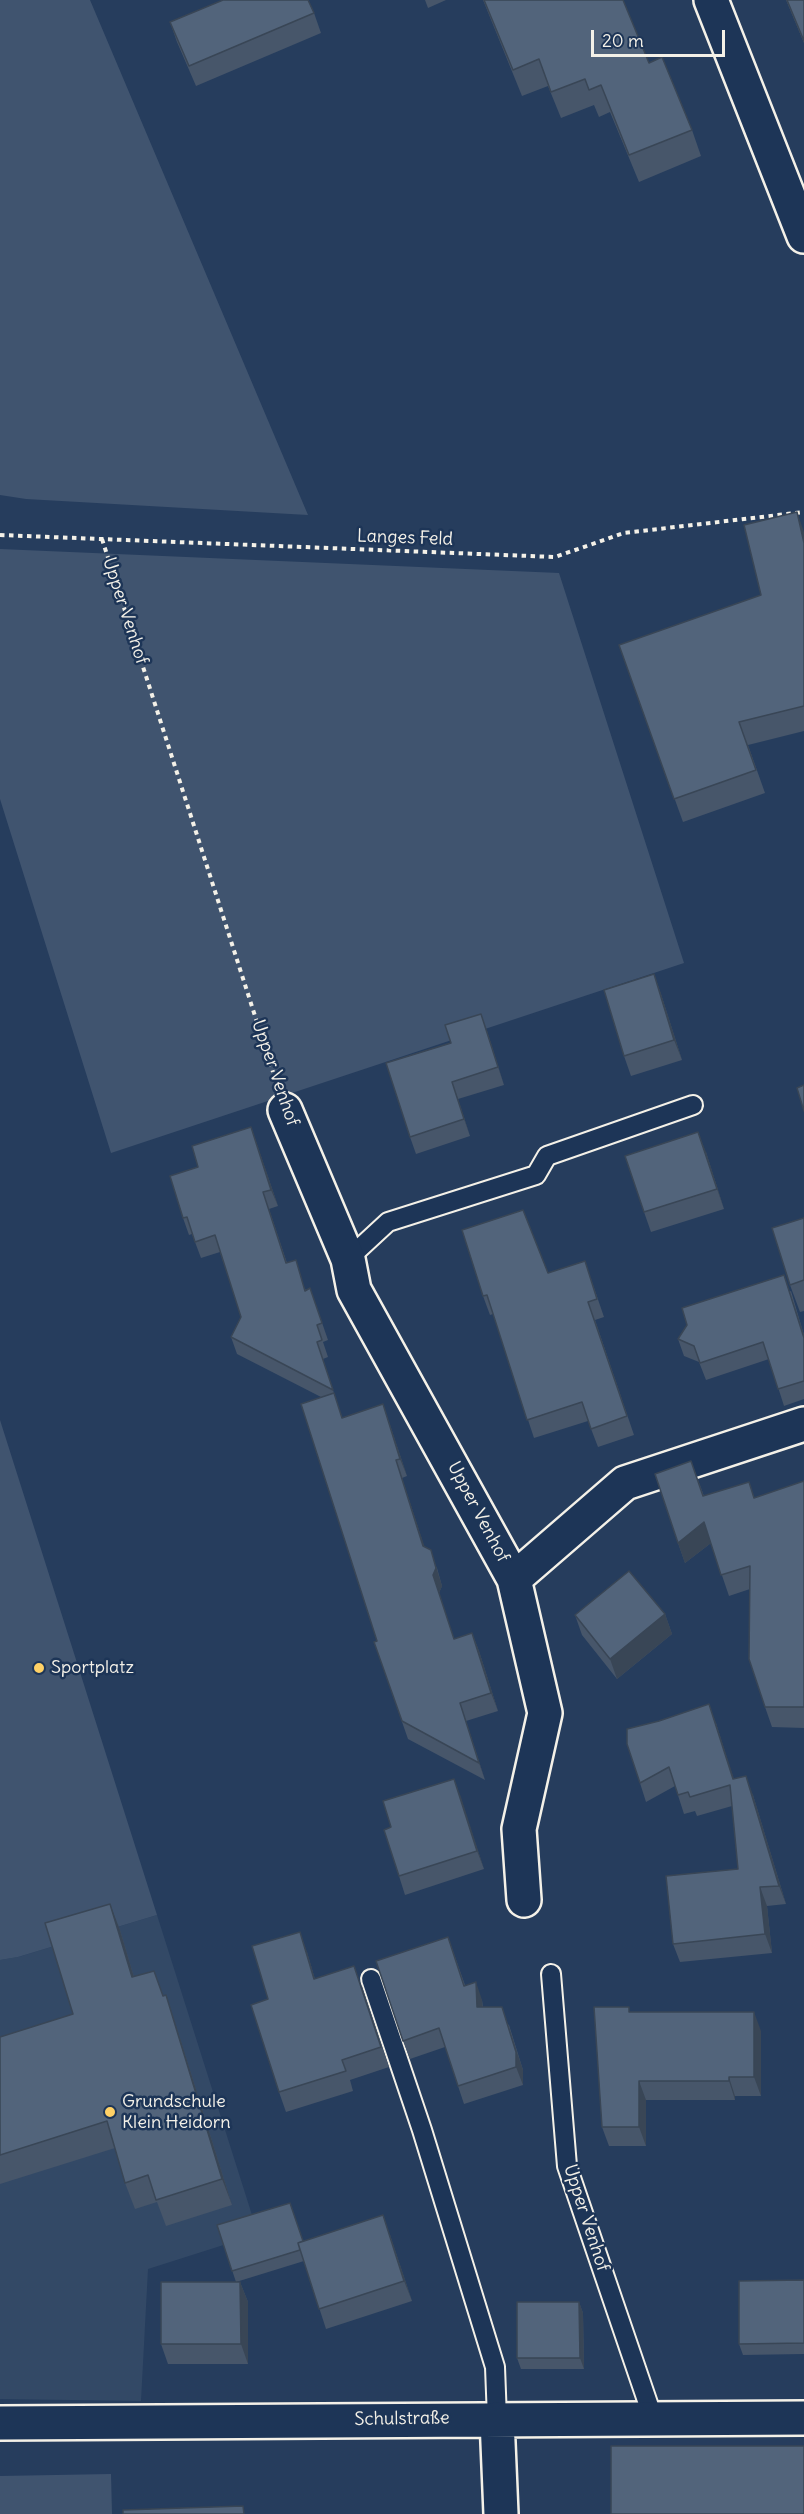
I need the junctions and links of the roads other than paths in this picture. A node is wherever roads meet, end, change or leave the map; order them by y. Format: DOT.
graph roads {
  1 [pos="711,0"];
  2 [pos="804,236"];
  3 [pos="693,1105"];
  4 [pos="285,1110"];
  5 [pos="348,1259"];
  6 [pos="804,1424"];
  7 [pos="514,1579"];
  8 [pos="524,1900"];
  9 [pos="551,1974"];
  10 [pos="371,1979"];
  11 [pos="653,2418"];
  12 [pos="804,2418"];
  13 [pos="497,2419"];
  14 [pos="0,2423"];
  15 [pos="501,2514"];
  1 -- 2 [label="street"];
  3 -- 5 [label="lane"];
  4 -- 5 [label="street, Upper Venhof"];
  5 -- 7 [label="street, Upper Venhof"];
  6 -- 7 [label="street, Upper Venhof"];
  7 -- 8 [label="street, Upper Venhof"];
  9 -- 11 [label="lane, Upper Venhof"];
  10 -- 13 [label="lane"];
  11 -- 12 [label="street, Schulstraße"];
  11 -- 13 [label="street, Schulstraße"];
  13 -- 14 [label="street, Schulstraße"];
  13 -- 15 [label="street"];
}
